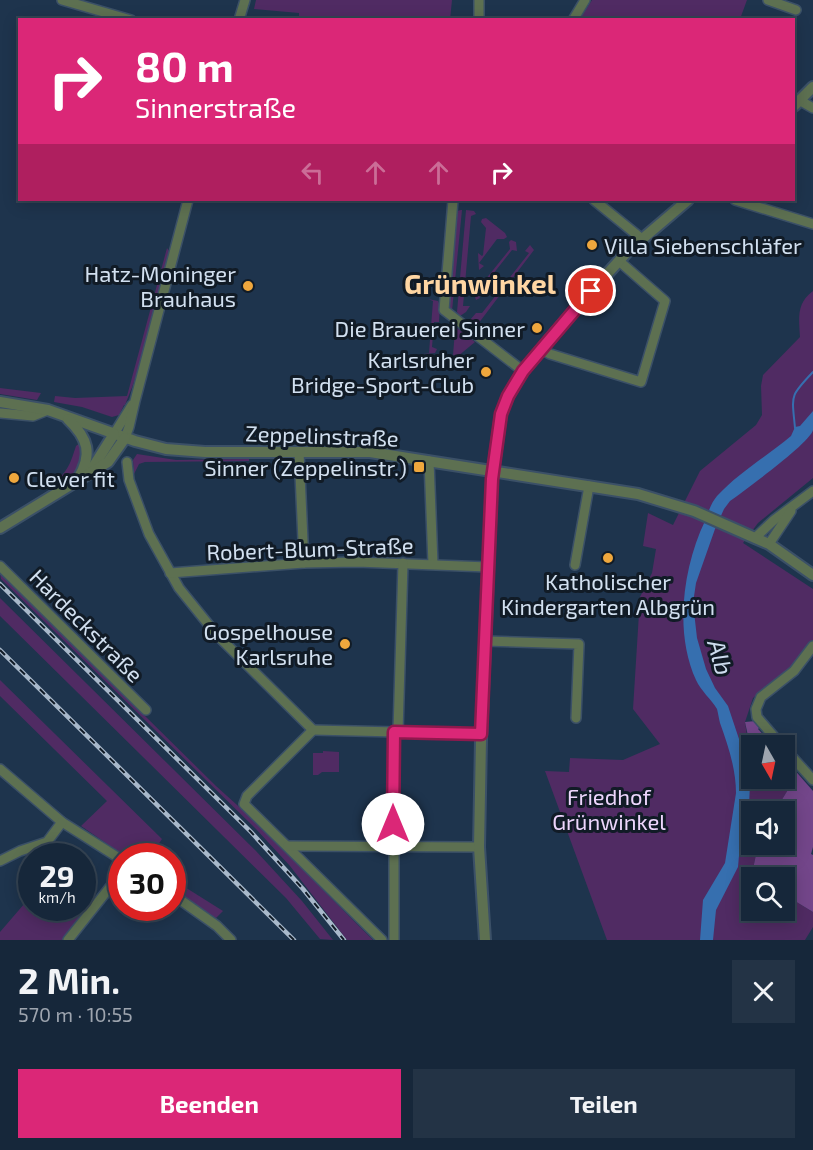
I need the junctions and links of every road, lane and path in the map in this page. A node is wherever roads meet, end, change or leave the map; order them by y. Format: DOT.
graph roads {
  1 [pos="62,0"];
  2 [pos="245,0"];
  3 [pos="479,0"];
  4 [pos="585,0"];
  5 [pos="768,0"];
  6 [pos="796,10"];
  7 [pos="124,18"];
  8 [pos="240,18"];
  9 [pos="479,18"];
  10 [pos="574,18"];
  11 [pos="813,87"];
  12 [pos="796,103"];
  13 [pos="813,108"];
  14 [pos="188,201"];
  15 [pos="453,201"];
  16 [pos="595,201"];
  17 [pos="687,201"];
  18 [pos="738,201"];
  19 [pos="813,224"];
  20 [pos="642,239"];
  21 [pos="619,261"];
  22 [pos="541,349"];
  23 [pos="523,371"];
  24 [pos="135,401"];
  25 [pos="0,402"];
  26 [pos="48,410"];
  27 [pos="0,412"];
  28 [pos="63,415"];
  29 [pos="114,434"];
  30 [pos="125,438"];
  31 [pos="299,452"];
  32 [pos="429,461"];
  33 [pos="127,462"];
  34 [pos="492,471"];
  35 [pos="90,472"];
  36 [pos="76,481"];
  37 [pos="589,486"];
  38 [pos="813,490"];
  39 [pos="793,507"];
  40 [pos="0,528"];
  41 [pos="755,538"];
  42 [pos="769,544"];
  43 [pos="304,563"];
  44 [pos="403,563"];
  45 [pos="434,564"];
  46 [pos="575,565"];
  47 [pos="0,567"];
  48 [pos="488,567"];
  49 [pos="170,573"];
  50 [pos="813,575"];
  51 [pos="485,640"];
  52 [pos="813,646"];
  53 [pos="146,710"];
  54 [pos="576,718"];
  55 [pos="313,730"];
  56 [pos="396,732"];
  57 [pos="481,734"];
  58 [pos="773,735"];
  59 [pos="795,760"];
  60 [pos="0,769"];
  61 [pos="813,780"];
  62 [pos="62,822"];
  63 [pos="288,846"];
  64 [pos="393,847"];
  65 [pos="479,847"];
  66 [pos="108,851"];
  67 [pos="0,861"];
  68 [pos="108,890"];
  69 [pos="186,904"];
  70 [pos="68,940"];
  71 [pos="231,940"];
  72 [pos="382,940"];
  73 [pos="394,940"];
  74 [pos="485,940"];
  1 -- 7 [label="street"];
  2 -- 8 [label="street"];
  3 -- 9 [label="street"];
  4 -- 10 [label="street"];
  5 -- 6 [label="street"];
  11 -- 12 [label="street"];
  12 -- 13 [label="street"];
  14 -- 24 [label="street"];
  15 -- 23 [label="street"];
  16 -- 20 [label="street"];
  17 -- 20 [label="street"];
  18 -- 19 [label="street"];
  20 -- 21 [label="street"];
  21 -- 22 [label="street"];
  21 -- 22 [label="street"];
  22 -- 23 [label="street"];
  23 -- 34 [label="street"];
  24 -- 29 [label="street"];
  24 -- 30 [label="street"];
  25 -- 26 [label="street"];
  26 -- 27 [label="street"];
  26 -- 28 [label="street"];
  28 -- 29 [label="street"];
  28 -- 36 [label="street"];
  29 -- 30 [label="street, Zeppelinstraße"];
  29 -- 35 [label="street"];
  30 -- 31 [label="street, Zeppelinstraße"];
  30 -- 35 [label="street"];
  31 -- 32 [label="street, Zeppelinstraße"];
  31 -- 43 [label="street"];
  32 -- 34 [label="street, Zeppelinstraße"];
  32 -- 45 [label="street"];
  33 -- 49 [label="street"];
  34 -- 37 [label="street, Zeppelinstraße"];
  34 -- 48 [label="street"];
  35 -- 36 [label="street"];
  36 -- 40 [label="street"];
  37 -- 41 [label="street, Zeppelinstraße"];
  37 -- 46 [label="street"];
  38 -- 39 [label="street"];
  39 -- 41 [label="street"];
  39 -- 42 [label="street"];
  41 -- 42 [label="street, Zeppelinstraße"];
  42 -- 50 [label="street, Zeppelinstraße"];
  43 -- 44 [label="street, Robert-Blum-Straße"];
  43 -- 49 [label="street, Robert-Blum-Straße"];
  44 -- 45 [label="street, Robert-Blum-Straße"];
  44 -- 56 [label="street"];
  45 -- 48 [label="street, Robert-Blum-Straße"];
  47 -- 53 [label="street, Hardeckstraße"];
  48 -- 51 [label="street"];
  49 -- 55 [label="street"];
  51 -- 54 [label="street"];
  51 -- 57 [label="street"];
  52 -- 58 [label="street"];
  55 -- 56 [label="street"];
  55 -- 63 [label="street"];
  56 -- 57 [label="street"];
  56 -- 64 [label="street"];
  57 -- 65 [label="street"];
  59 -- 61 [label="street"];
  60 -- 62 [label="street"];
  62 -- 66 [label="street"];
  62 -- 67 [label="street"];
  63 -- 64 [label="street"];
  63 -- 72 [label="street"];
  64 -- 65 [label="street"];
  64 -- 73 [label="street"];
  65 -- 74 [label="street"];
  68 -- 70 [label="street"];
  69 -- 71 [label="street"];
}
